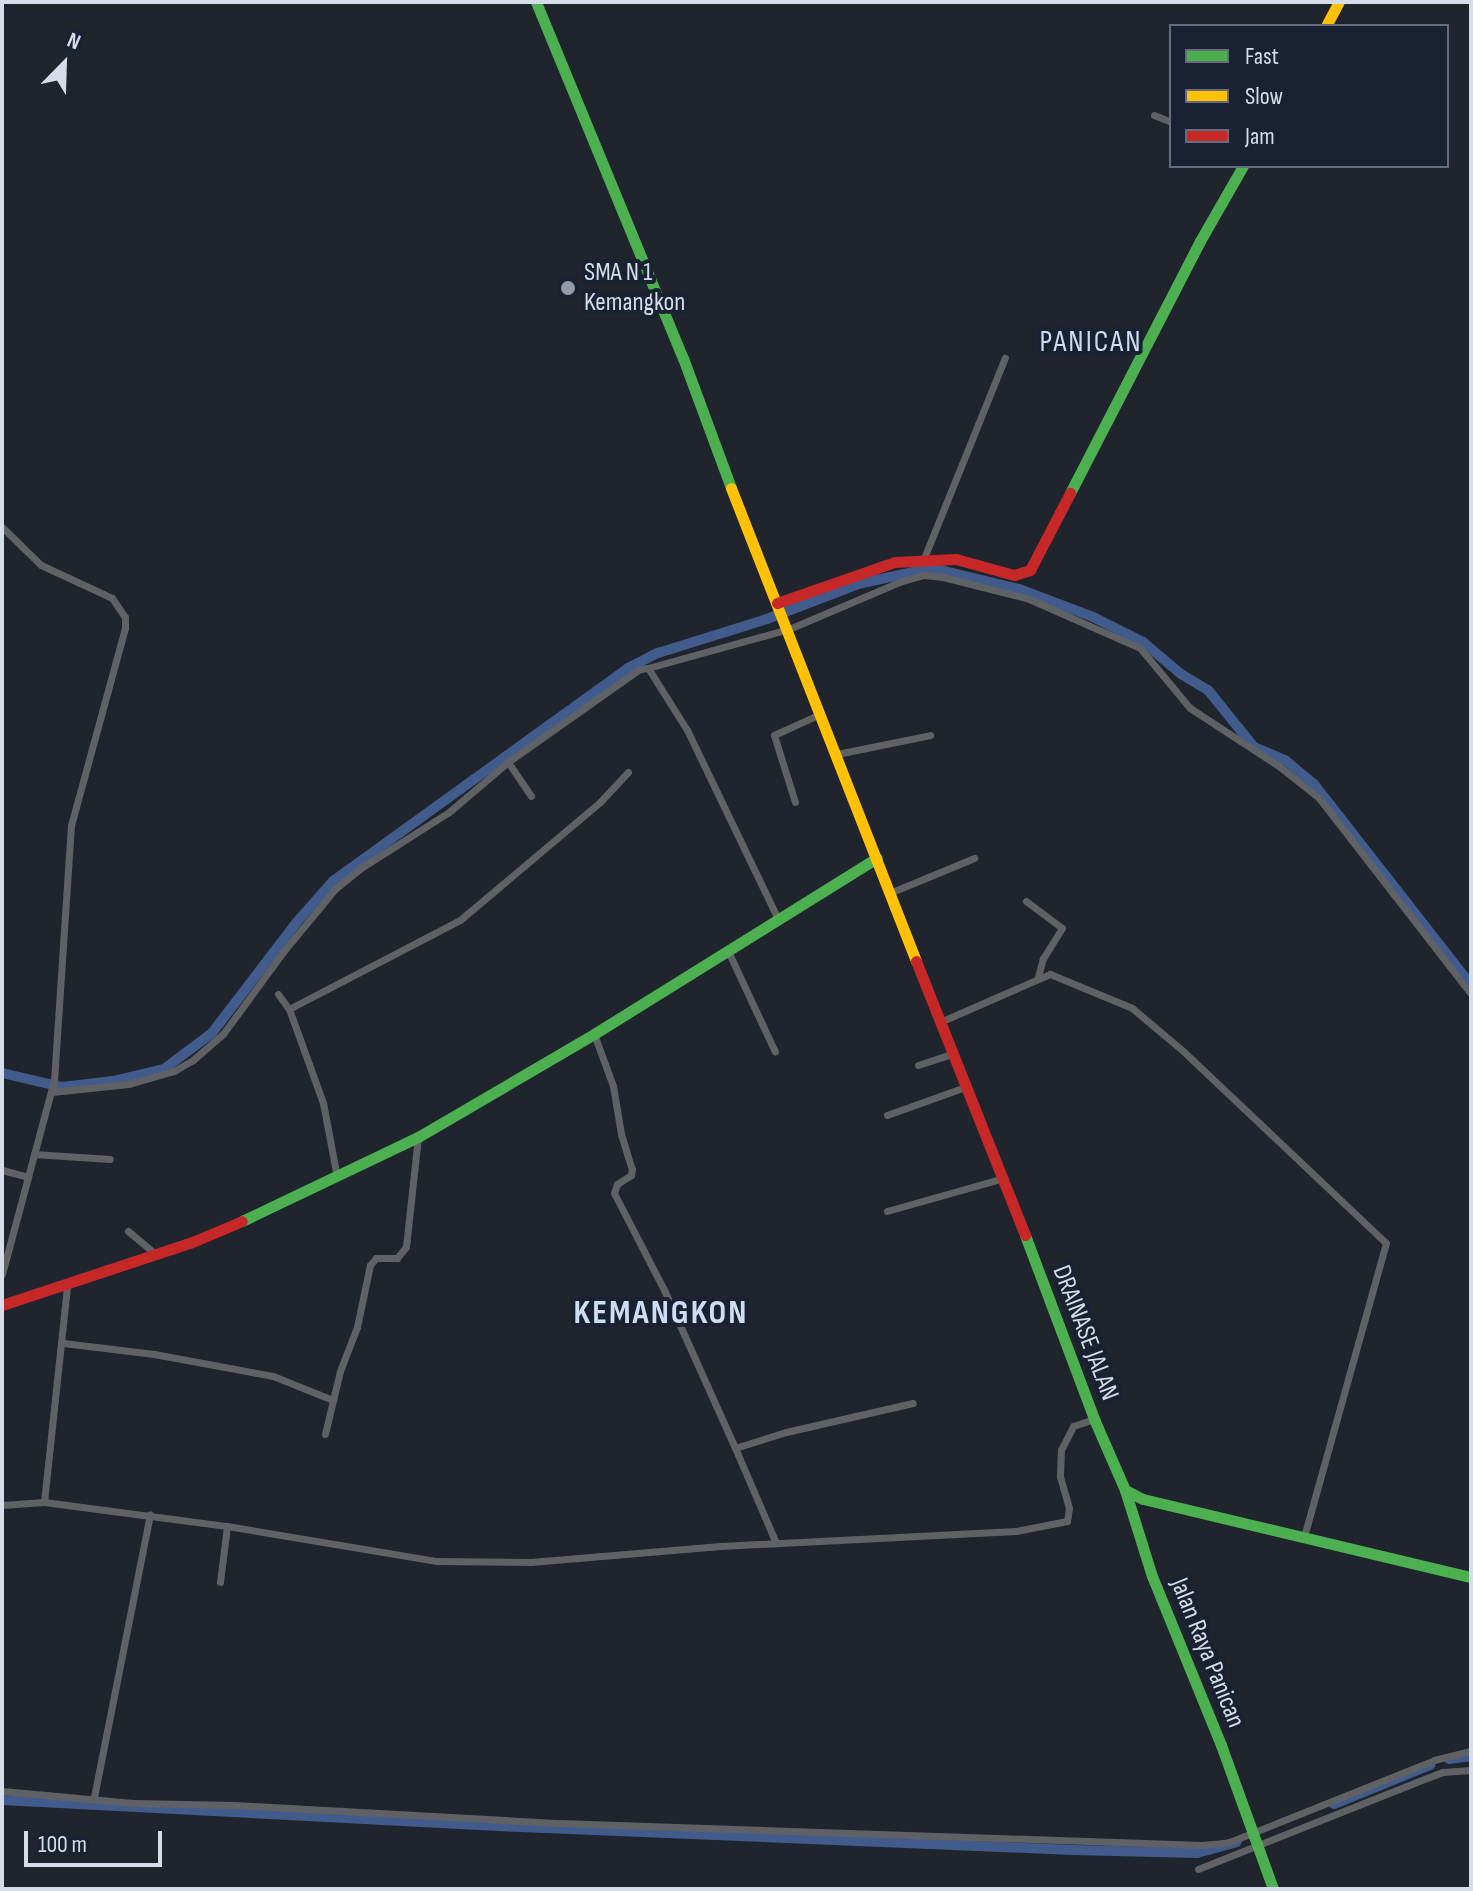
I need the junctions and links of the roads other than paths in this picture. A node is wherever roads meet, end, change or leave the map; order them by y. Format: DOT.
graph roads {
  1 [pos="536,2"];
  2 [pos="1339,2"];
  3 [pos="1327,24"];
  4 [pos="1154,115"];
  5 [pos="1169,121"];
  6 [pos="1242,168"];
  7 [pos="1005,358"];
  8 [pos="2,527"];
  9 [pos="924,558"];
  10 [pos="777,603"];
  11 [pos="788,627"];
  12 [pos="648,668"];
  13 [pos="820,714"];
  14 [pos="930,735"];
  15 [pos="837,754"];
  16 [pos="508,762"];
  17 [pos="628,772"];
  18 [pos="531,796"];
  19 [pos="795,802"];
  20 [pos="877,858"];
  21 [pos="974,858"];
  22 [pos="892,892"];
  23 [pos="1026,901"];
  24 [pos="778,919"];
  25 [pos="728,951"];
  26 [pos="1038,977"];
  27 [pos="278,994"];
  28 [pos="1471,994"];
  29 [pos="289,1009"];
  30 [pos="940,1022"];
  31 [pos="594,1034"];
  32 [pos="775,1052"];
  33 [pos="951,1054"];
  34 [pos="918,1065"];
  35 [pos="53,1087"];
  36 [pos="965,1087"];
  37 [pos="887,1115"];
  38 [pos="418,1137"];
  39 [pos="34,1154"];
  40 [pos="110,1159"];
  41 [pos="2,1170"];
  42 [pos="28,1177"];
  43 [pos="337,1177"];
  44 [pos="1004,1178"];
  45 [pos="887,1211"];
  46 [pos="128,1231"];
  47 [pos="157,1255"];
  48 [pos="2,1274"];
  49 [pos="67,1286"];
  50 [pos="2,1305"];
  51 [pos="63,1343"];
  52 [pos="333,1400"];
  53 [pos="913,1403"];
  54 [pos="1094,1419"];
  55 [pos="325,1434"];
  56 [pos="735,1448"];
  57 [pos="1125,1490"];
  58 [pos="44,1502"];
  59 [pos="2,1505"];
  60 [pos="150,1515"];
  61 [pos="227,1526"];
  62 [pos="1304,1537"];
  63 [pos="776,1543"];
  64 [pos="1471,1577"];
  65 [pos="220,1582"];
  66 [pos="1471,1751"];
  67 [pos="1471,1770"];
  68 [pos="2,1791"];
  69 [pos="94,1797"];
  70 [pos="1252,1832"];
  71 [pos="1257,1845"];
  72 [pos="1198,1869"];
  73 [pos="1273,1889"];
  1 -- 10 [label="street, DRAINASE JALAN"];
  2 -- 3 [label="street"];
  4 -- 5 [label="street"];
  6 -- 9 [label="street"];
  7 -- 9 [label="street"];
  8 -- 35 [label="street"];
  9 -- 10 [label="street"];
  10 -- 11 [label="street, DRAINASE JALAN"];
  11 -- 12 [label="street"];
  11 -- 13 [label="street, DRAINASE JALAN"];
  11 -- 28 [label="street"];
  12 -- 16 [label="street"];
  12 -- 24 [label="street"];
  13 -- 15 [label="street, DRAINASE JALAN"];
  13 -- 19 [label="street"];
  14 -- 15 [label="street"];
  15 -- 20 [label="street, DRAINASE JALAN"];
  16 -- 18 [label="street"];
  16 -- 35 [label="street"];
  17 -- 29 [label="street"];
  20 -- 22 [label="street, DRAINASE JALAN"];
  20 -- 24 [label="street"];
  21 -- 22 [label="street"];
  22 -- 30 [label="street, DRAINASE JALAN"];
  23 -- 26 [label="street"];
  24 -- 25 [label="street"];
  25 -- 31 [label="street"];
  25 -- 32 [label="street"];
  26 -- 30 [label="street"];
  26 -- 62 [label="street"];
  27 -- 29 [label="street"];
  29 -- 43 [label="street"];
  30 -- 33 [label="street, DRAINASE JALAN"];
  31 -- 38 [label="street"];
  31 -- 56 [label="street"];
  33 -- 34 [label="street"];
  33 -- 36 [label="street, DRAINASE JALAN"];
  35 -- 39 [label="street"];
  36 -- 37 [label="street"];
  36 -- 44 [label="street, DRAINASE JALAN"];
  38 -- 43 [label="street"];
  38 -- 52 [label="street"];
  39 -- 40 [label="street"];
  39 -- 42 [label="street"];
  41 -- 42 [label="street"];
  42 -- 48 [label="street"];
  43 -- 47 [label="street"];
  44 -- 45 [label="street"];
  44 -- 54 [label="street, DRAINASE JALAN"];
  46 -- 47 [label="street"];
  47 -- 49 [label="street"];
  49 -- 50 [label="street"];
  49 -- 51 [label="street"];
  51 -- 52 [label="street"];
  51 -- 58 [label="street"];
  52 -- 55 [label="street"];
  53 -- 56 [label="street"];
  54 -- 57 [label="street, DRAINASE JALAN"];
  54 -- 63 [label="street"];
  56 -- 63 [label="street"];
  57 -- 62 [label="street"];
  57 -- 70 [label="street, Jalan Raya Panican"];
  58 -- 59 [label="street"];
  58 -- 60 [label="street"];
  60 -- 61 [label="street"];
  60 -- 69 [label="street"];
  61 -- 63 [label="street"];
  61 -- 65 [label="street"];
  62 -- 64 [label="street"];
  66 -- 70 [label="street"];
  67 -- 71 [label="street"];
  68 -- 69 [label="street"];
  69 -- 70 [label="street"];
  70 -- 71 [label="street, Jalan Raya Panican"];
  71 -- 72 [label="street"];
  71 -- 73 [label="street, Jalan Raya Panican"];
}
